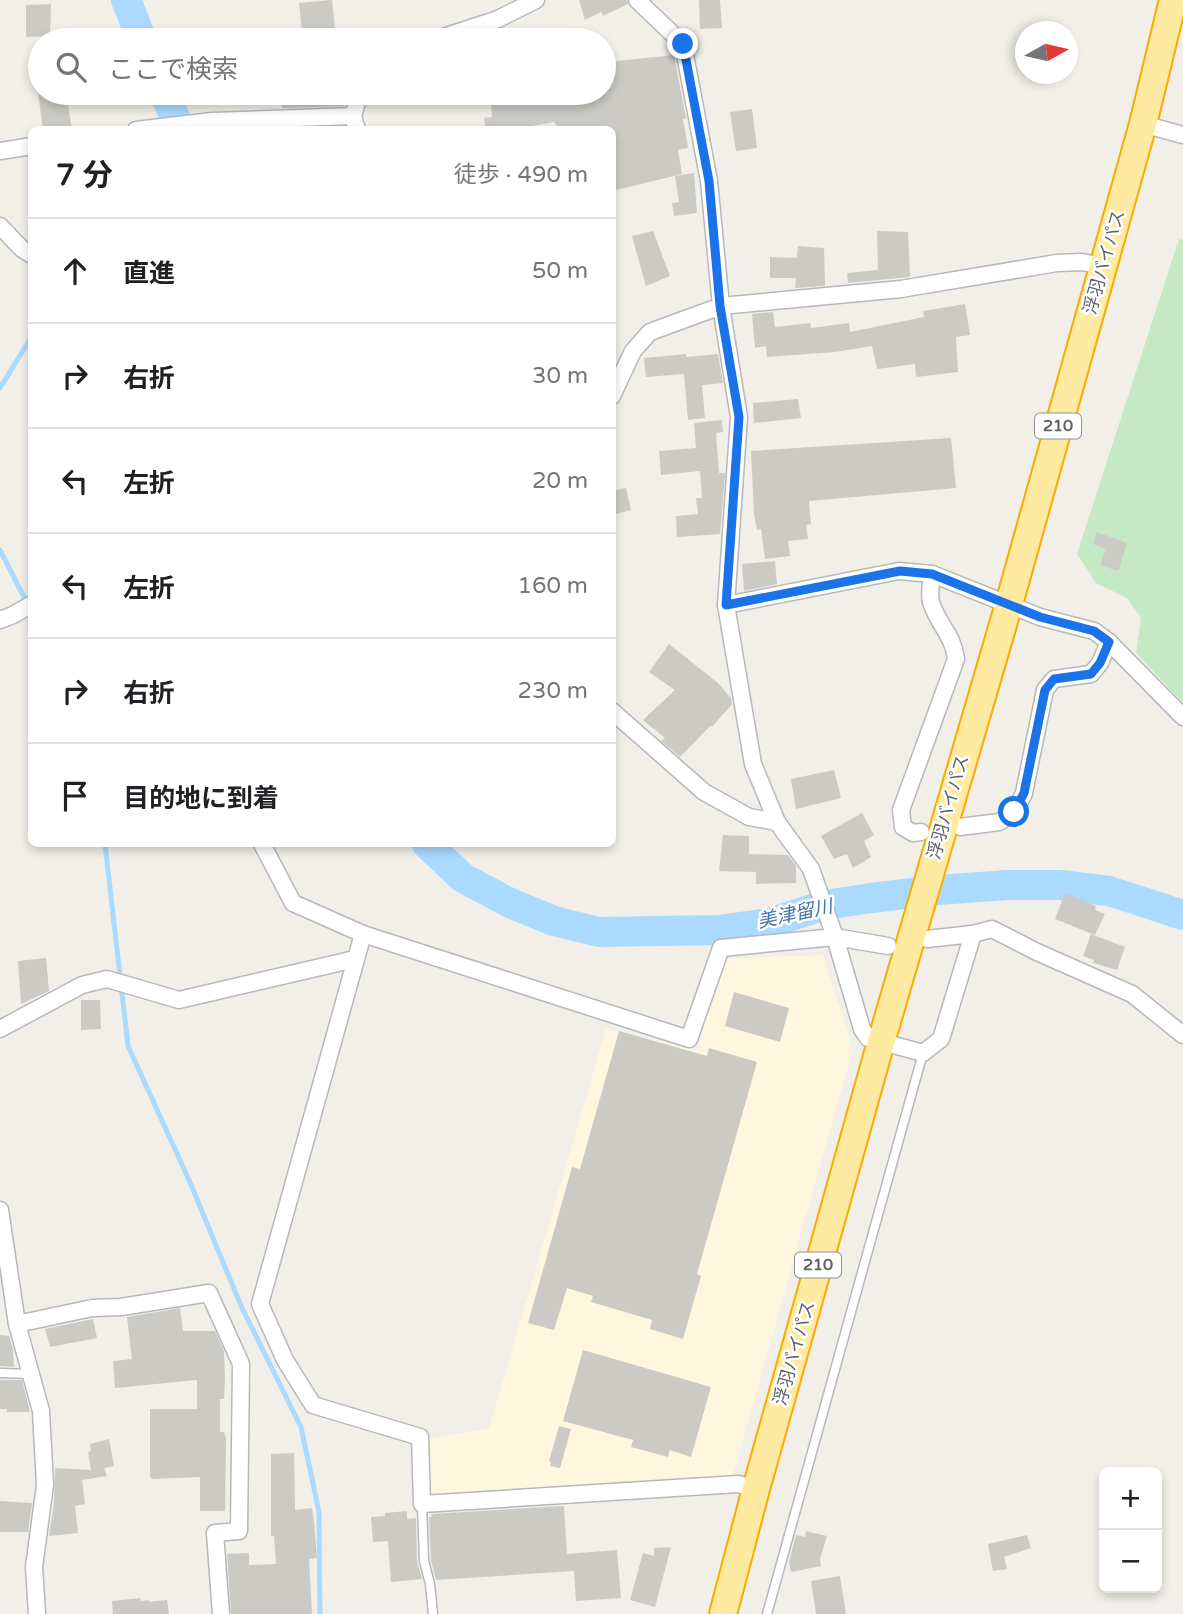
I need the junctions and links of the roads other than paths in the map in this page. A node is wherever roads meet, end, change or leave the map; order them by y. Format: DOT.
graph roads {
  1 [pos="536,0"];
  2 [pos="637,0"];
  3 [pos="1174,0"];
  4 [pos="471,28"];
  5 [pos="358,105"];
  6 [pos="355,123"];
  7 [pos="1143,124"];
  8 [pos="155,126"];
  9 [pos="1183,135"];
  10 [pos="28,147"];
  11 [pos="0,151"];
  12 [pos="0,226"];
  13 [pos="28,253"];
  14 [pos="1103,266"];
  15 [pos="720,306"];
  16 [pos="616,387"];
  17 [pos="932,574"];
  18 [pos="1009,604"];
  19 [pos="726,605"];
  20 [pos="27,607"];
  21 [pos="0,620"];
  22 [pos="1109,642"];
  23 [pos="616,714"];
  24 [pos="1183,717"];
  25 [pos="777,822"];
  26 [pos="960,827"];
  27 [pos="928,841"];
  28 [pos="264,847"];
  29 [pos="922,928"];
  30 [pos="363,934"];
  31 [pos="973,934"];
  32 [pos="835,937"];
  33 [pos="888,946"];
  34 [pos="355,959"];
  35 [pos="0,1029"];
  36 [pos="1183,1035"];
  37 [pos="881,1042"];
  38 [pos="923,1053"];
  39 [pos="0,1220"];
  40 [pos="17,1324"];
  41 [pos="0,1373"];
  42 [pos="31,1374"];
  43 [pos="756,1489"];
  44 [pos="422,1504"];
  45 [pos="37,1614"];
  46 [pos="221,1614"];
  47 [pos="433,1614"];
  48 [pos="723,1614"];
  49 [pos="767,1614"];
  1 -- 4 [label="street"];
  2 -- 15 [label="street"];
  3 -- 7 [label="highway, 浮羽バイパス / 210"];
  5 -- 6 [label="street"];
  6 -- 8 [label="street"];
  7 -- 9 [label="street"];
  7 -- 14 [label="highway, 浮羽バイパス / 210"];
  10 -- 11 [label="street"];
  12 -- 13 [label="street"];
  14 -- 15 [label="street"];
  14 -- 18 [label="highway, 浮羽バイパス / 210"];
  15 -- 16 [label="street"];
  15 -- 19 [label="street"];
  17 -- 18 [label="street"];
  17 -- 19 [label="street"];
  17 -- 27 [label="street"];
  18 -- 22 [label="street"];
  18 -- 27 [label="highway, 浮羽バイパス / 210"];
  19 -- 25 [label="street"];
  20 -- 21 [label="street"];
  22 -- 24 [label="street"];
  22 -- 26 [label="street"];
  23 -- 25 [label="street"];
  25 -- 32 [label="street"];
  27 -- 29 [label="highway, 浮羽バイパス / 210"];
  28 -- 30 [label="street"];
  29 -- 31 [label="street"];
  29 -- 37 [label="highway, 浮羽バイパス / 210"];
  30 -- 32 [label="street"];
  30 -- 34 [label="street"];
  31 -- 36 [label="street"];
  31 -- 38 [label="street"];
  32 -- 33 [label="street"];
  32 -- 37 [label="street"];
  34 -- 35 [label="street"];
  34 -- 44 [label="street"];
  37 -- 38 [label="street"];
  37 -- 43 [label="highway, 浮羽バイパス / 210"];
  38 -- 49 [label="lane"];
  39 -- 40 [label="street"];
  40 -- 42 [label="street"];
  40 -- 46 [label="street"];
  41 -- 42 [label="lane"];
  42 -- 45 [label="street"];
  43 -- 44 [label="street"];
  43 -- 48 [label="highway, 浮羽バイパス / 210"];
  44 -- 47 [label="lane"];
}
